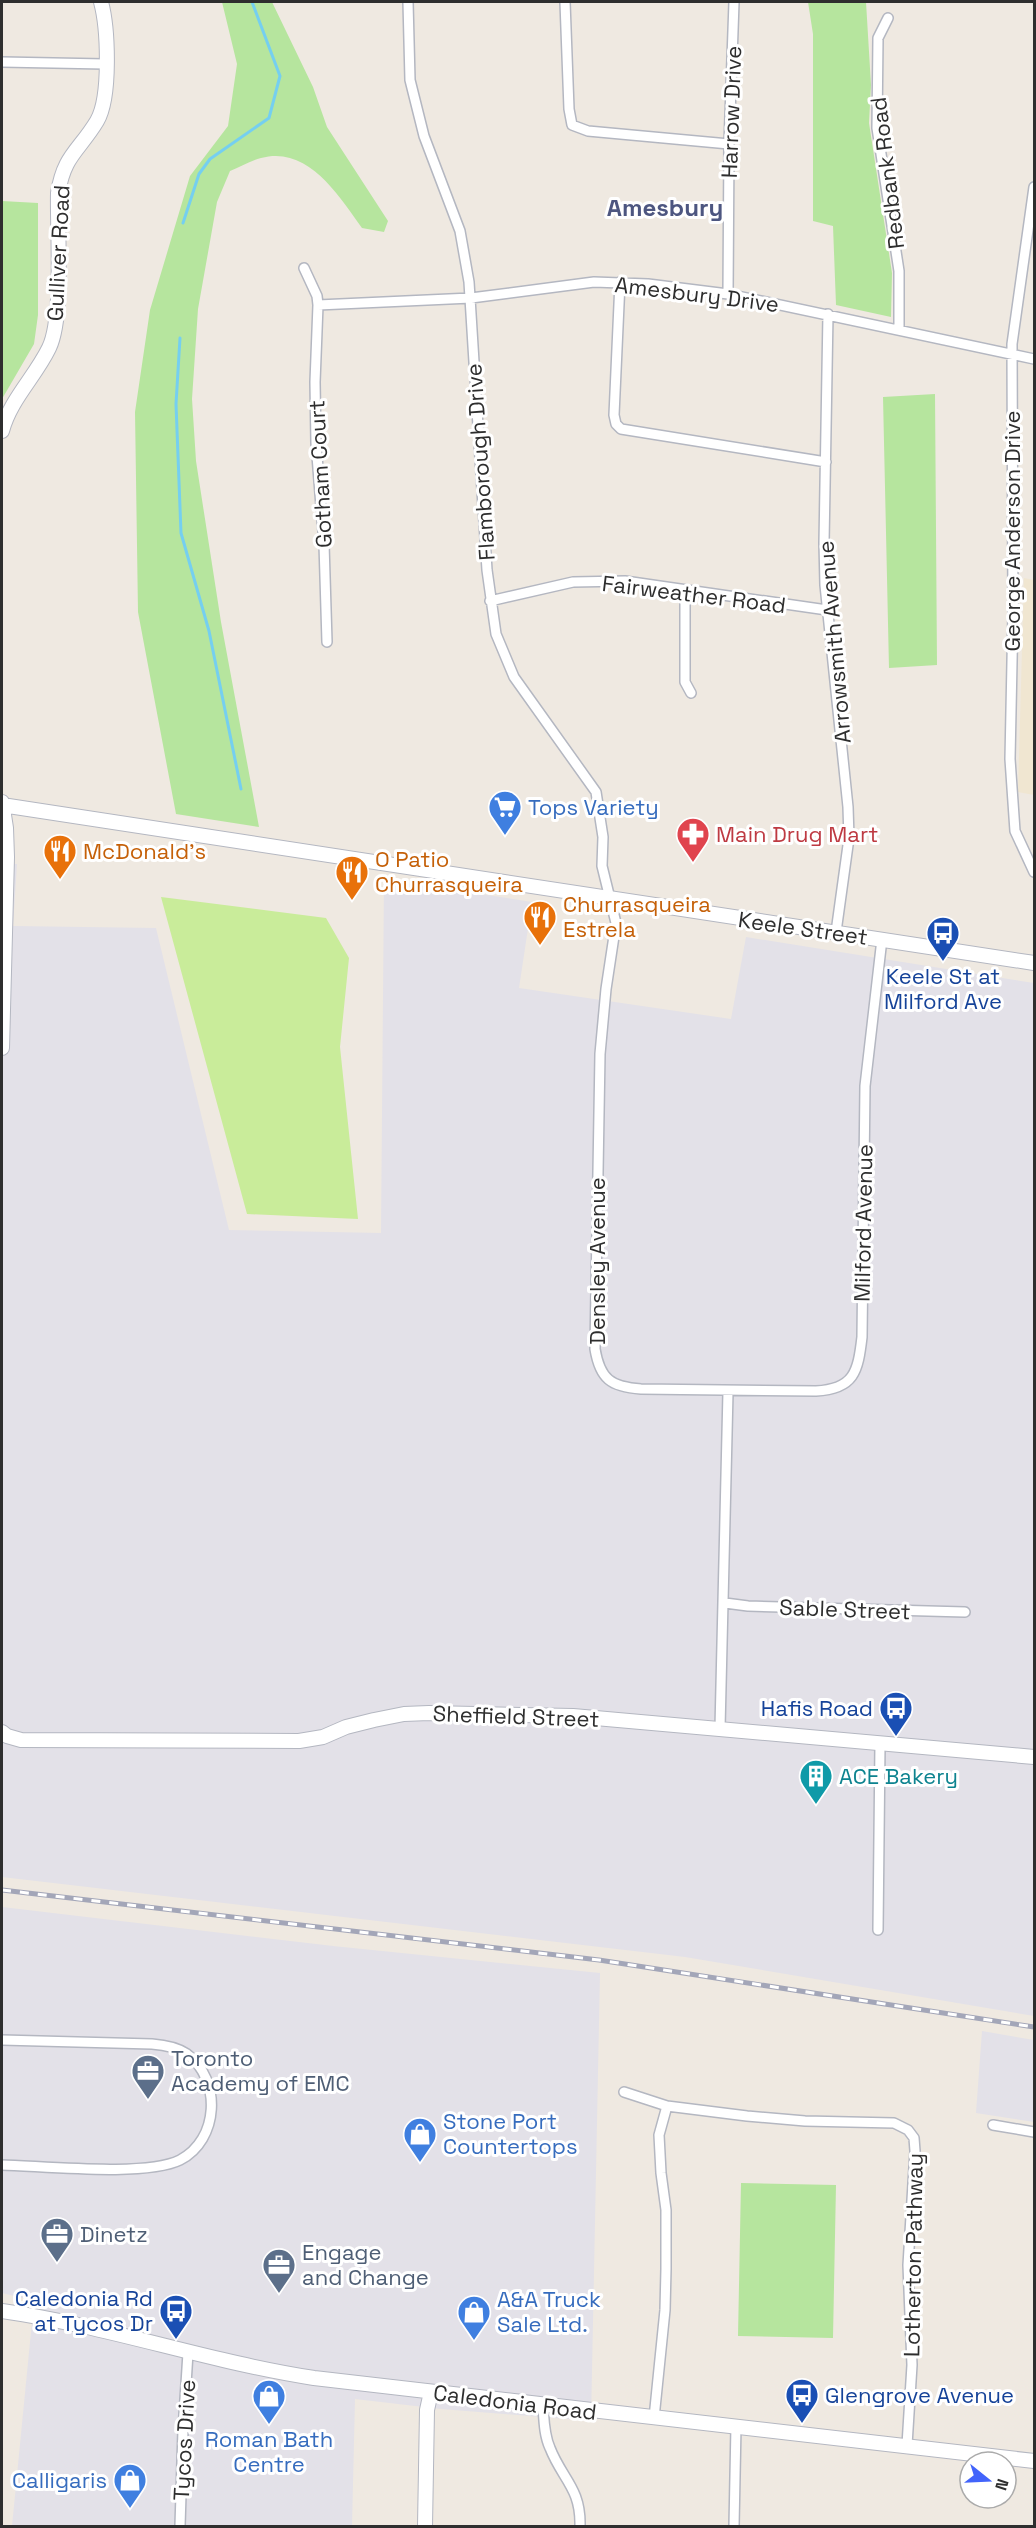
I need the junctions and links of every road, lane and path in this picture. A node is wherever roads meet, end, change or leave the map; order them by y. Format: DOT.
graph roads {
  1 [pos="101,2"];
  2 [pos="408,2"];
  3 [pos="565,2"];
  4 [pos="734,2"];
  5 [pos="888,18"];
  6 [pos="2,62"];
  7 [pos="105,64"];
  8 [pos="729,144"];
  9 [pos="1035,187"];
  10 [pos="1034,200"];
  11 [pos="304,268"];
  12 [pos="620,282"];
  13 [pos="728,294"];
  14 [pos="471,298"];
  15 [pos="318,305"];
  16 [pos="828,314"];
  17 [pos="899,330"];
  18 [pos="1012,355"];
  19 [pos="1035,359"];
  20 [pos="4,415"];
  21 [pos="2,431"];
  22 [pos="826,462"];
  23 [pos="685,590"];
  24 [pos="490,601"];
  25 [pos="827,610"];
  26 [pos="327,642"];
  27 [pos="691,693"];
  28 [pos="2,804"];
  29 [pos="1035,872"];
  30 [pos="609,898"];
  31 [pos="836,933"];
  32 [pos="882,939"];
  33 [pos="1035,963"];
  34 [pos="2,1048"];
  35 [pos="728,1392"];
  36 [pos="725,1603"];
  37 [pos="965,1612"];
  38 [pos="720,1728"];
  39 [pos="2,1732"];
  40 [pos="880,1744"];
  41 [pos="1035,1757"];
  42 [pos="878,1930"];
  43 [pos="2,2040"];
  44 [pos="624,2092"];
  45 [pos="667,2106"];
  46 [pos="993,2125"];
  47 [pos="1035,2132"];
  48 [pos="2,2165"];
  49 [pos="2,2312"];
  50 [pos="188,2353"];
  51 [pos="431,2392"];
  52 [pos="543,2406"];
  53 [pos="654,2418"];
  54 [pos="736,2426"];
  55 [pos="907,2445"];
  56 [pos="1035,2461"];
  57 [pos="180,2526"];
  58 [pos="425,2526"];
  59 [pos="580,2526"];
  60 [pos="734,2526"];
  1 -- 7 [label="street, Gulliver Road"];
  2 -- 14 [label="street, Flamborough Drive"];
  3 -- 8 [label="street"];
  4 -- 8 [label="street, Harrow Drive"];
  5 -- 17 [label="street, Redbank Road"];
  6 -- 7 [label="street"];
  7 -- 20 [label="street, Gulliver Road"];
  8 -- 13 [label="street, Harrow Drive"];
  9 -- 10 [label="street, George Anderson Drive"];
  10 -- 18 [label="street, George Anderson Drive"];
  11 -- 15 [label="street"];
  12 -- 13 [label="street, Amesbury Drive"];
  12 -- 14 [label="street, Amesbury Drive"];
  12 -- 22 [label="street"];
  13 -- 16 [label="street, Amesbury Drive"];
  14 -- 15 [label="street, Amesbury Drive"];
  14 -- 24 [label="street, Flamborough Drive"];
  15 -- 26 [label="street, Gotham Court"];
  16 -- 17 [label="street, Amesbury Drive"];
  16 -- 22 [label="street, Arrowsmith Avenue"];
  17 -- 18 [label="street, Amesbury Drive"];
  18 -- 19 [label="street, Amesbury Drive"];
  18 -- 29 [label="street, George Anderson Drive"];
  20 -- 21 [label="street, Gulliver Road"];
  22 -- 25 [label="street, Arrowsmith Avenue"];
  23 -- 24 [label="street, Fairweather Road"];
  23 -- 25 [label="street, Fairweather Road"];
  23 -- 27 [label="street"];
  24 -- 30 [label="street, Flamborough Drive"];
  25 -- 31 [label="street, Arrowsmith Avenue"];
  28 -- 30 [label="street, Keele Street"];
  28 -- 34 [label="street"];
  30 -- 31 [label="street, Keele Street"];
  30 -- 35 [label="street, Densley Avenue"];
  31 -- 32 [label="street, Keele Street"];
  32 -- 33 [label="street, Keele Street"];
  32 -- 35 [label="street, Milford Avenue"];
  35 -- 36 [label="street"];
  36 -- 37 [label="street, Sable Street"];
  36 -- 38 [label="street"];
  38 -- 39 [label="street, Sheffield Street"];
  38 -- 40 [label="street, Sheffield Street"];
  40 -- 41 [label="street, Sheffield Street"];
  40 -- 42 [label="street"];
  43 -- 48 [label="street"];
  44 -- 45 [label="street, Lotherton Pathway"];
  45 -- 53 [label="street"];
  45 -- 55 [label="street, Lotherton Pathway"];
  46 -- 47 [label="street"];
  49 -- 50 [label="street, Caledonia Road"];
  50 -- 51 [label="street, Caledonia Road"];
  50 -- 57 [label="street, Tycos Drive"];
  51 -- 52 [label="street, Caledonia Road"];
  51 -- 58 [label="street"];
  52 -- 53 [label="street, Caledonia Road"];
  52 -- 59 [label="street"];
  53 -- 54 [label="street, Caledonia Road"];
  54 -- 55 [label="street, Caledonia Road"];
  54 -- 60 [label="street"];
  55 -- 56 [label="street, Caledonia Road"];
}
